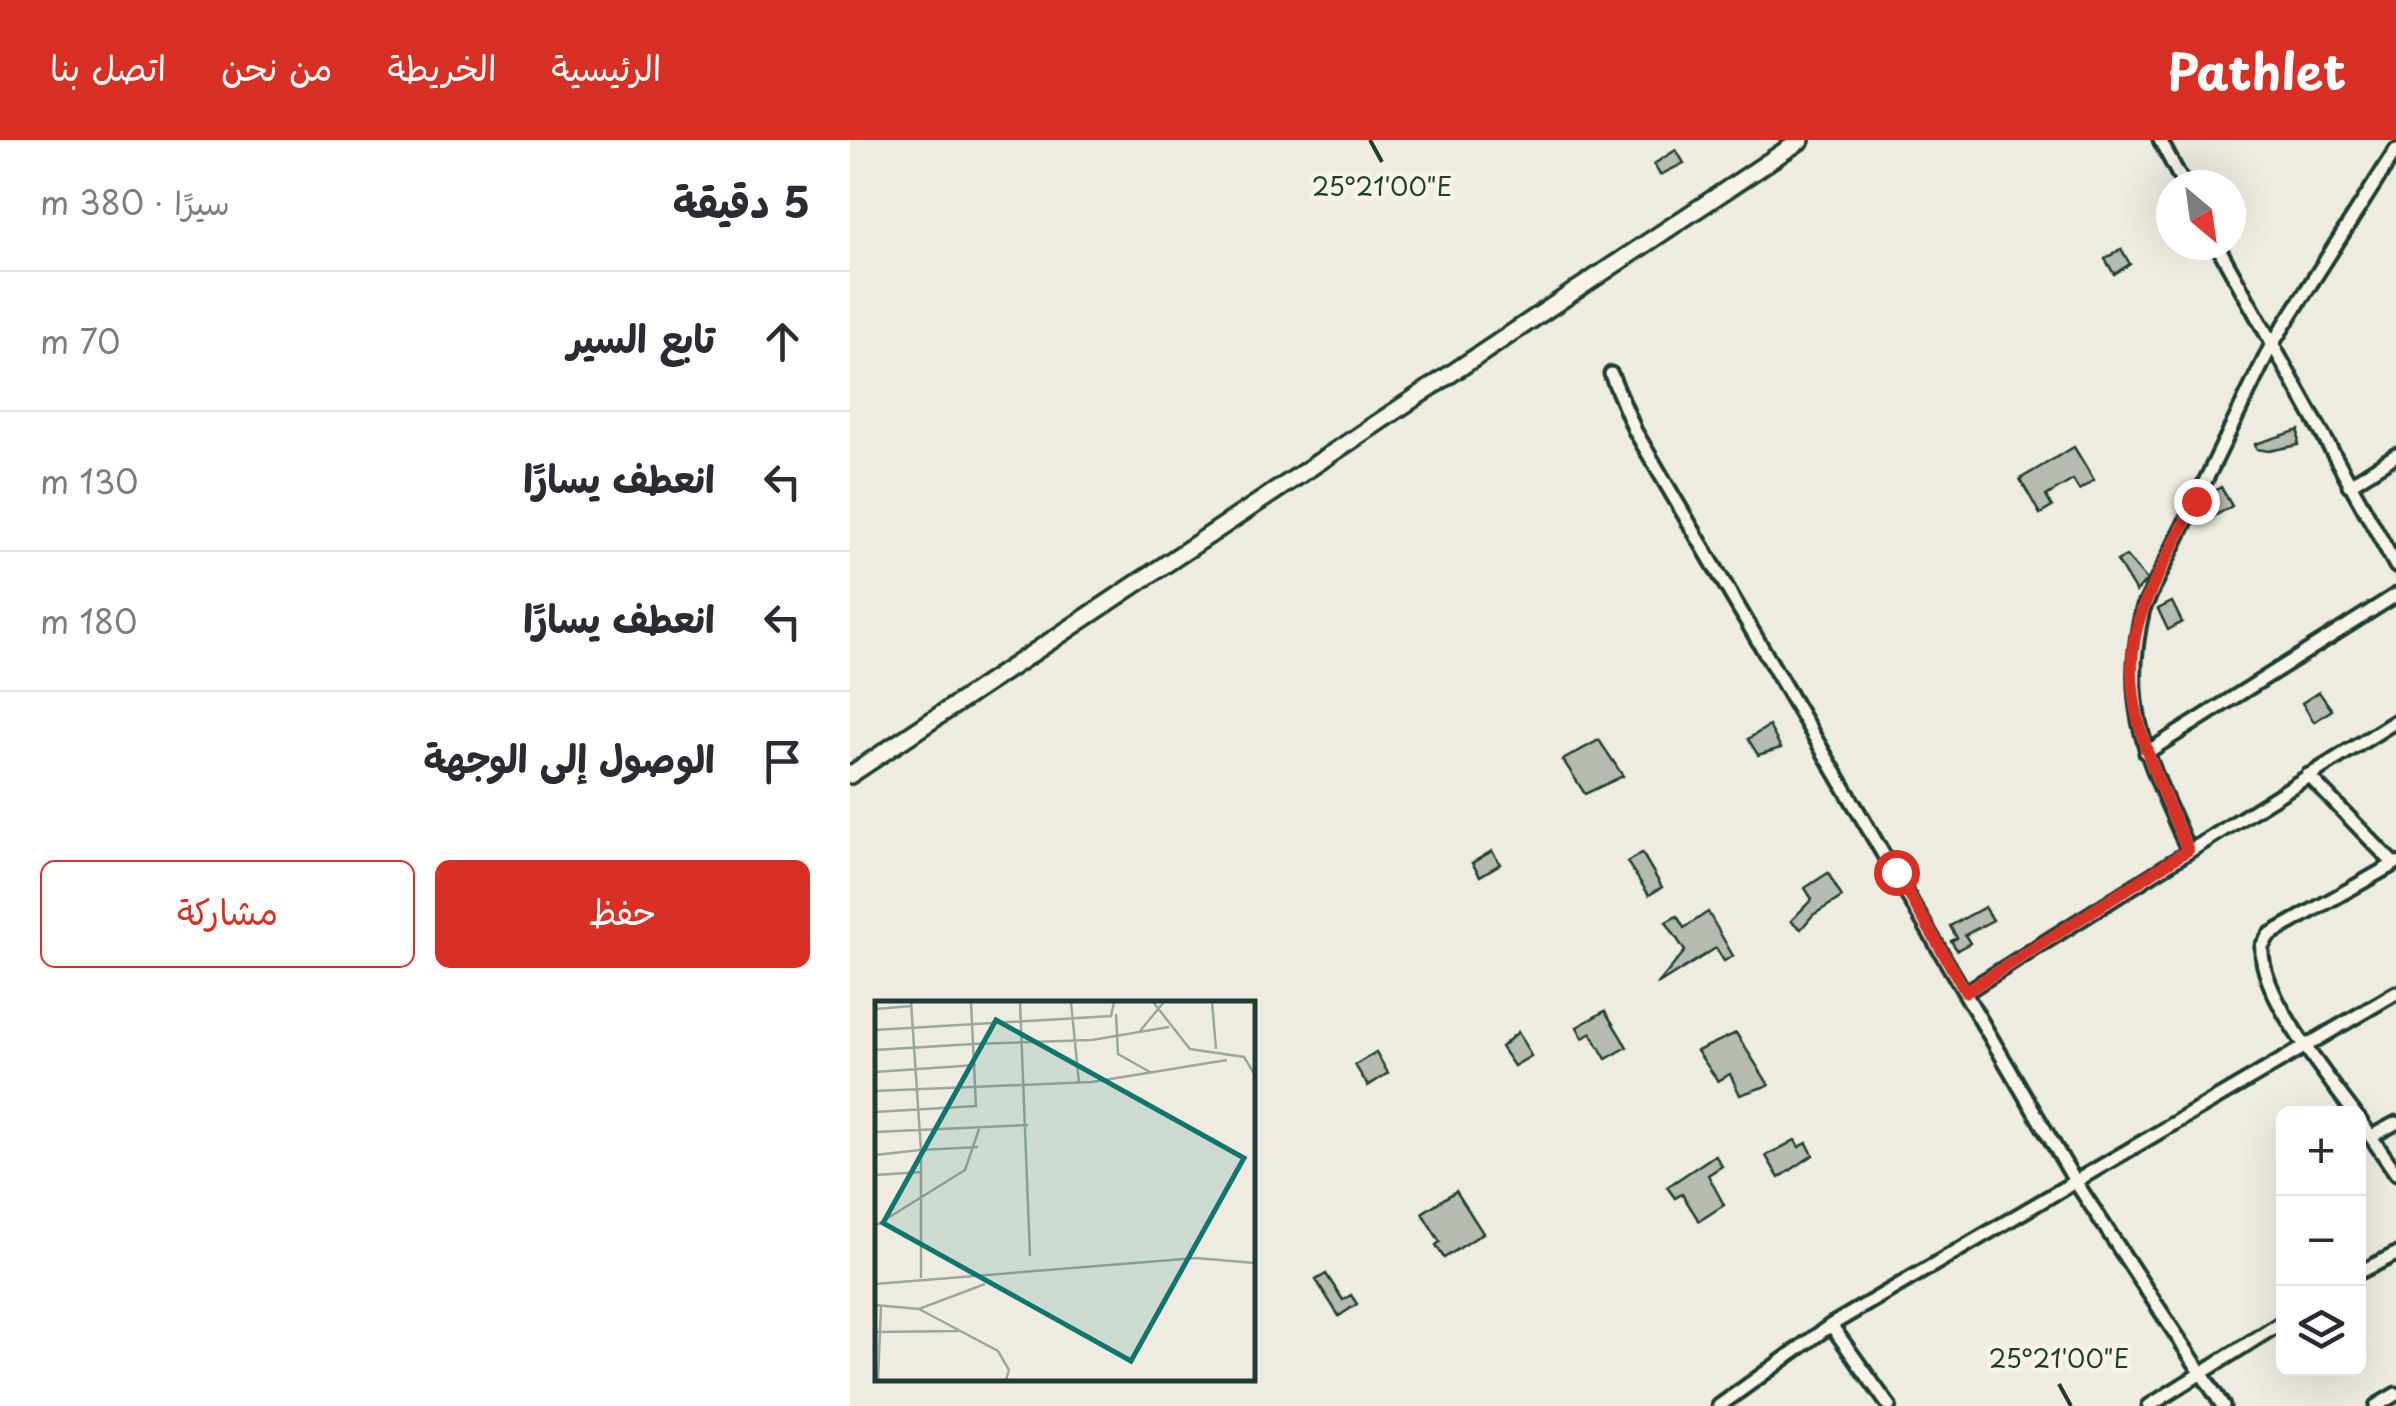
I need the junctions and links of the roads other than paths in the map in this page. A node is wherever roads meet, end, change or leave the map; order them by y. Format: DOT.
graph roads {
  1 [pos="1801,140"];
  2 [pos="2160,140"];
  3 [pos="2396,150"];
  4 [pos="2176,170"];
  5 [pos="2224,260"];
  6 [pos="2272,346"];
  7 [pos="1611,374"];
  8 [pos="2396,455"];
  9 [pos="2350,485"];
  10 [pos="2396,566"];
  11 [pos="2396,595"];
  12 [pos="2396,720"];
  13 [pos="2146,754"];
  14 [pos="2308,774"];
  15 [pos="850,776"];
  16 [pos="2188,850"];
  17 [pos="2395,864"];
  18 [pos="1966,992"];
  19 [pos="2396,992"];
  20 [pos="2304,1046"];
  21 [pos="2349,1106"];
  22 [pos="2396,1123"];
  23 [pos="2366,1128"];
  24 [pos="2372,1136"];
  25 [pos="2396,1172"];
  26 [pos="2074,1182"];
  27 [pos="2396,1254"];
  28 [pos="2366,1270"];
  29 [pos="1830,1325"];
  30 [pos="2276,1325"];
  31 [pos="2200,1374"];
  32 [pos="2396,1394"];
  33 [pos="1720,1406"];
  34 [pos="1889,1406"];
  35 [pos="2149,1406"];
  36 [pos="2224,1406"];
  37 [pos="2376,1406"];
  1 -- 15 [label="main road"];
  2 -- 4 [label="street"];
  3 -- 6 [label="street"];
  5 -- 6 [label="street"];
  6 -- 9 [label="street"];
  6 -- 13 [label="street"];
  7 -- 18 [label="street"];
  8 -- 9 [label="street"];
  9 -- 10 [label="street"];
  11 -- 13 [label="street"];
  12 -- 14 [label="street"];
  13 -- 16 [label="street"];
  14 -- 16 [label="street"];
  14 -- 17 [label="street"];
  16 -- 18 [label="street"];
  17 -- 20 [label="street"];
  18 -- 26 [label="street"];
  19 -- 20 [label="street"];
  20 -- 21 [label="street"];
  20 -- 26 [label="street"];
  22 -- 24 [label="street"];
  23 -- 24 [label="street"];
  24 -- 25 [label="street"];
  26 -- 29 [label="street"];
  26 -- 31 [label="street"];
  27 -- 28 [label="street"];
  29 -- 33 [label="street"];
  29 -- 34 [label="street"];
  30 -- 31 [label="street"];
  31 -- 35 [label="street"];
  31 -- 36 [label="street"];
  32 -- 37 [label="street"];
}
